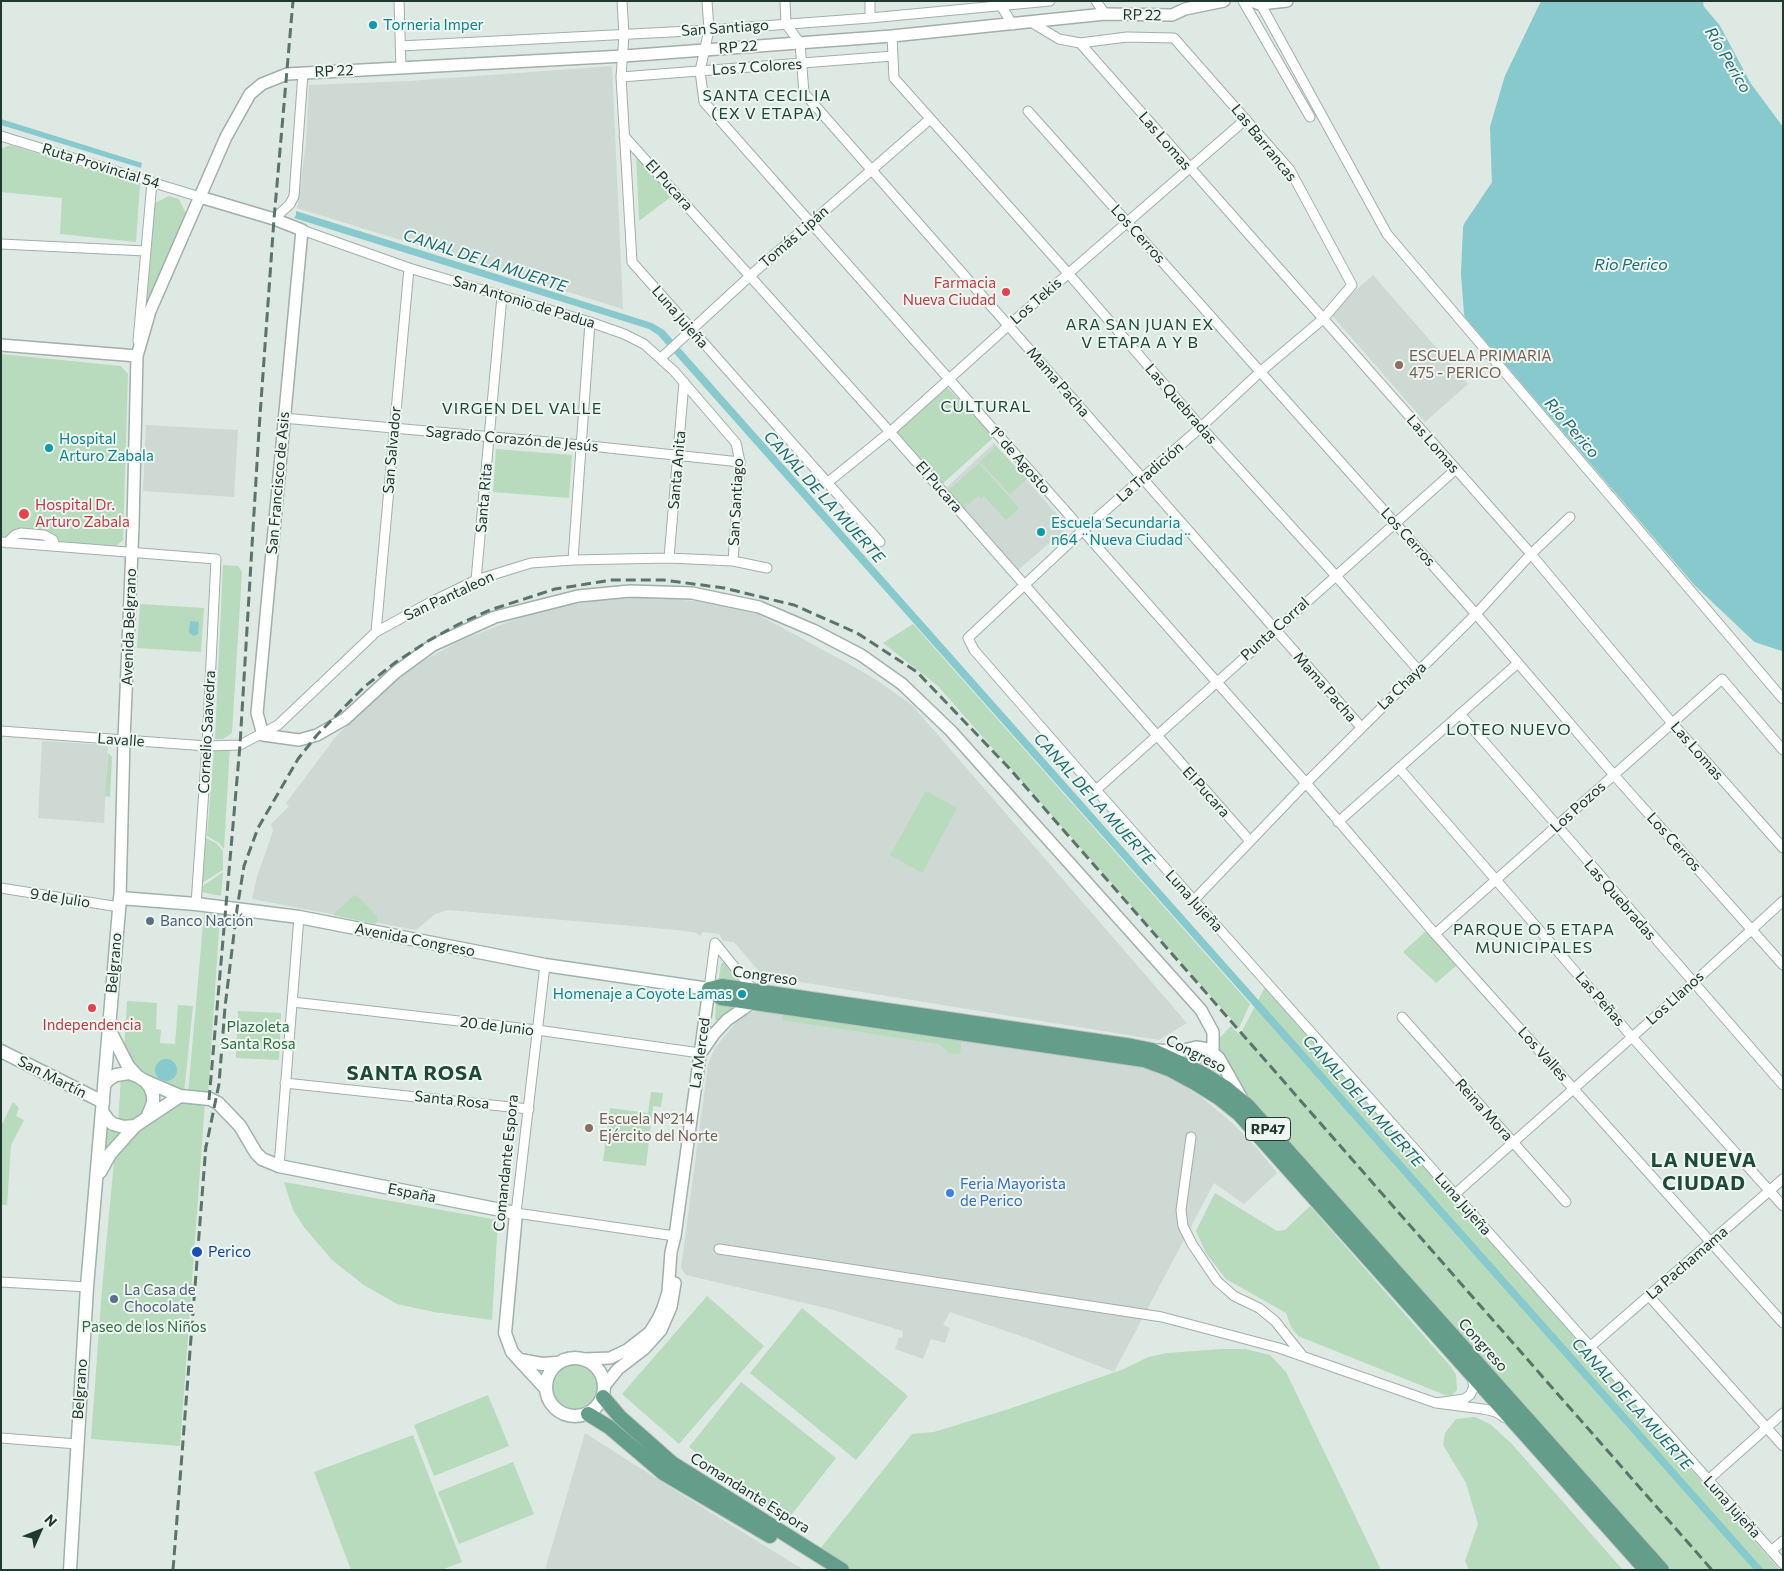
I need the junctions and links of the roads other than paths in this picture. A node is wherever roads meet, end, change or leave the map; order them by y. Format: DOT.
graph roads {
  1 [pos="399,1"];
  2 [pos="622,1"];
  3 [pos="707,1"];
  4 [pos="785,1"];
  5 [pos="870,1"];
  6 [pos="1050,1"];
  7 [pos="1096,1"];
  8 [pos="1224,1"];
  9 [pos="1243,1"];
  10 [pos="1287,1"];
  11 [pos="1257,2"];
  12 [pos="999,4"];
  13 [pos="1194,4"];
  14 [pos="1105,14"];
  15 [pos="870,18"];
  16 [pos="786,24"];
  17 [pos="1034,24"];
  18 [pos="1013,25"];
  19 [pos="709,30"];
  20 [pos="624,35"];
  21 [pos="892,36"];
  22 [pos="800,43"];
  23 [pos="1080,43"];
  24 [pos="400,46"];
  25 [pos="705,50"];
  26 [pos="624,56"];
  27 [pos="893,56"];
  28 [pos="802,64"];
  29 [pos="401,68"];
  30 [pos="700,71"];
  31 [pos="303,73"];
  32 [pos="621,77"];
  33 [pos="1028,111"];
  34 [pos="1310,117"];
  35 [pos="930,119"];
  36 [pos="1246,119"];
  37 [pos="1,136"];
  38 [pos="624,136"];
  39 [pos="1189,168"];
  40 [pos="872,170"];
  41 [pos="152,182"];
  42 [pos="200,197"];
  43 [pos="274,219"];
  44 [pos="1127,221"];
  45 [pos="811,223"];
  46 [pos="302,230"];
  47 [pos="1,244"];
  48 [pos="145,250"];
  49 [pos="409,268"];
  50 [pos="1068,273"];
  51 [pos="751,275"];
  52 [pos="1352,284"];
  53 [pos="502,296"];
  54 [pos="1322,319"];
  55 [pos="590,322"];
  56 [pos="1008,326"];
  57 [pos="691,330"];
  58 [pos="1,345"];
  59 [pos="664,355"];
  60 [pos="136,356"];
  61 [pos="1260,372"];
  62 [pos="948,379"];
  63 [pos="684,382"];
  64 [pos="283,418"];
  65 [pos="1200,427"];
  66 [pos="394,428"];
  67 [pos="890,432"];
  68 [pos="490,437"];
  69 [pos="736,443"];
  70 [pos="581,445"];
  71 [pos="678,456"];
  72 [pos="740,462"];
  73 [pos="1455,470"];
  74 [pos="1143,478"];
  75 [pos="827,483"];
  76 [pos="1570,517"];
  77 [pos="1395,523"];
  78 [pos="1082,531"];
  79 [pos="880,542"];
  80 [pos="4,543"];
  81 [pos="132,552"];
  82 [pos="1531,554"];
  83 [pos="669,558"];
  84 [pos="573,560"];
  85 [pos="733,561"];
  86 [pos="766,568"];
  87 [pos="1336,576"];
  88 [pos="476,580"];
  89 [pos="1024,584"];
  90 [pos="1476,614"];
  91 [pos="1275,629"];
  92 [pos="376,632"];
  93 [pos="968,638"];
  94 [pos="1518,663"];
  95 [pos="1419,671"];
  96 [pos="1216,683"];
  97 [pos="1783,699"];
  98 [pos="1460,714"];
  99 [pos="1672,723"];
  100 [pos="1361,727"];
  101 [pos="1,731"];
  102 [pos="263,735"];
  103 [pos="1156,736"];
  104 [pos="124,740"];
  105 [pos="240,745"];
  106 [pos="207,746"];
  107 [pos="1783,750"];
  108 [pos="1399,768"];
  109 [pos="1614,775"];
  110 [pos="1306,782"];
  111 [pos="1096,790"];
  112 [pos="1338,822"];
  113 [pos="1556,826"];
  114 [pos="1250,841"];
  115 [pos="1783,848"];
  116 [pos="1497,879"];
  117 [pos="1,888"];
  118 [pos="1194,900"];
  119 [pos="1783,901"];
  120 [pos="119,902"];
  121 [pos="196,904"];
  122 [pos="299,917"];
  123 [pos="1751,929"];
  124 [pos="1435,934"];
  125 [pos="545,965"];
  126 [pos="1783,966"];
  127 [pos="1693,984"];
  128 [pos="709,989"];
  129 [pos="754,997"];
  130 [pos="293,1002"];
  131 [pos="1402,1017"];
  132 [pos="109,1028"];
  133 [pos="537,1030"];
  134 [pos="1632,1037"];
  135 [pos="1152,1050"];
  136 [pos="1,1051"];
  137 [pos="1213,1052"];
  138 [pos="700,1053"];
  139 [pos="141,1078"];
  140 [pos="285,1083"];
  141 [pos="104,1085"];
  142 [pos="1783,1085"];
  143 [pos="1574,1089"];
  144 [pos="180,1096"];
  145 [pos="1248,1106"];
  146 [pos="103,1107"];
  147 [pos="529,1108"];
  148 [pos="147,1118"];
  149 [pos="135,1126"];
  150 [pos="1191,1137"];
  151 [pos="1513,1143"];
  152 [pos="278,1166"];
  153 [pos="97,1179"];
  154 [pos="1783,1179"];
  155 [pos="1770,1191"];
  156 [pos="1455,1194"];
  157 [pos="1566,1202"];
  158 [pos="1783,1206"];
  159 [pos="516,1213"];
  160 [pos="675,1236"];
  161 [pos="1711,1243"];
  162 [pos="719,1249"];
  163 [pos="1,1282"];
  164 [pos="87,1287"];
  165 [pos="1649,1296"];
  166 [pos="1783,1323"];
  167 [pos="1591,1346"];
  168 [pos="1304,1357"];
  169 [pos="585,1359"];
  170 [pos="520,1360"];
  171 [pos="558,1364"];
  172 [pos="1471,1375"];
  173 [pos="546,1389"];
  174 [pos="604,1391"];
  175 [pos="1436,1403"];
  176 [pos="1783,1413"];
  177 [pos="588,1414"];
  178 [pos="1514,1423"];
  179 [pos="1766,1428"];
  180 [pos="1,1438"];
  181 [pos="77,1444"];
  182 [pos="1783,1446"];
  183 [pos="1708,1480"];
  184 [pos="1783,1541"];
  185 [pos="1771,1551"];
  186 [pos="1783,1564"];
  187 [pos="70,1570"];
  188 [pos="825,1570"];
  189 [pos="842,1570"];
  190 [pos="1646,1570"];
  191 [pos="1662,1570"];
  1 -- 24 [label="street"];
  2 -- 20 [label="street, Luna Jujeña"];
  3 -- 19 [label="street, 1º de Agosto"];
  4 -- 16 [label="street"];
  5 -- 15 [label="street"];
  6 -- 12 [label="street, San Santiago"];
  7 -- 14 [label="street"];
  8 -- 13 [label="street"];
  9 -- 34 [label="street"];
  10 -- 11 [label="street"];
  11 -- 97 [label="street"];
  12 -- 15 [label="street, San Santiago"];
  12 -- 18 [label="street"];
  13 -- 14 [label="street, RP 22"];
  14 -- 18 [label="street, RP 22"];
  15 -- 16 [label="street, San Santiago"];
  16 -- 19 [label="street, San Santiago"];
  16 -- 22 [label="street"];
  17 -- 23 [label="street"];
  18 -- 21 [label="street, RP 22"];
  19 -- 20 [label="street, San Santiago"];
  19 -- 25 [label="street, 1º de Agosto"];
  20 -- 24 [label="street, San Santiago"];
  20 -- 26 [label="street, Luna Jujeña"];
  21 -- 22 [label="street, RP 22"];
  21 -- 27 [label="street, Las Quebradas"];
  22 -- 25 [label="street, RP 22"];
  22 -- 28 [label="street, Mama Pacha"];
  23 -- 36 [label="street, Las Barrancas"];
  23 -- 39 [label="street, Las Lomas"];
  24 -- 29 [label="street"];
  25 -- 26 [label="street, RP 22"];
  25 -- 30 [label="street, 1º de Agosto"];
  26 -- 29 [label="street, RP 22"];
  26 -- 32 [label="street, Luna Jujeña"];
  27 -- 28 [label="street, Los 7 Colores"];
  27 -- 35 [label="street, Las Quebradas"];
  28 -- 30 [label="street, Los 7 Colores"];
  28 -- 40 [label="street, Mama Pacha"];
  29 -- 31 [label="street, RP 22"];
  30 -- 32 [label="street, Los 7 Colores"];
  30 -- 45 [label="street, 1º de Agosto"];
  31 -- 42 [label="street, RP 22"];
  31 -- 43 [label="street"];
  32 -- 38 [label="street, Luna Jujeña"];
  33 -- 44 [label="street, Los Cerros"];
  35 -- 40 [label="street, Tomás Lipán"];
  35 -- 50 [label="street, Las Quebradas"];
  36 -- 39 [label="street, Los Tekis"];
  36 -- 52 [label="street, Las Barrancas"];
  37 -- 41 [label="street, Ruta Provincial 54"];
  38 -- 51 [label="street, El Pucara"];
  38 -- 57 [label="street, Luna Jujeña"];
  39 -- 44 [label="street, Los Tekis"];
  39 -- 54 [label="street, Las Lomas"];
  40 -- 45 [label="street, Tomás Lipán"];
  40 -- 56 [label="street, Mama Pacha"];
  41 -- 42 [label="street, Ruta Provincial 54"];
  41 -- 48 [label="street"];
  42 -- 43 [label="street, San Antonio de Padua"];
  42 -- 60 [label="street, Avenida Belgrano"];
  43 -- 46 [label="street, San Antonio de Padua"];
  44 -- 50 [label="street, Los Tekis"];
  44 -- 61 [label="street, Los Cerros"];
  45 -- 51 [label="street, Tomás Lipán"];
  45 -- 62 [label="street, 1º de Agosto"];
  46 -- 49 [label="street, San Antonio de Padua"];
  46 -- 64 [label="street, San Francisco de Asis"];
  47 -- 48 [label="street"];
  48 -- 60 [label="street"];
  49 -- 53 [label="street, San Antonio de Padua"];
  49 -- 66 [label="street, San Salvador"];
  50 -- 56 [label="street, Los Tekis"];
  50 -- 65 [label="street, Las Quebradas"];
  51 -- 57 [label="street, Tomás Lipán"];
  51 -- 67 [label="street, El Pucara"];
  52 -- 54 [label="street, La Tradición"];
  53 -- 55 [label="street, San Antonio de Padua"];
  53 -- 68 [label="street, Santa Rita"];
  54 -- 61 [label="street, La Tradición"];
  54 -- 73 [label="street, Las Lomas"];
  55 -- 59 [label="street, San Antonio de Padua"];
  55 -- 70 [label="street"];
  56 -- 62 [label="street, Los Tekis"];
  56 -- 74 [label="street, Mama Pacha"];
  57 -- 59 [label="street, Tomás Lipán"];
  57 -- 75 [label="street, Luna Jujeña"];
  58 -- 60 [label="street"];
  59 -- 63 [label="street, San Antonio de Padua"];
  60 -- 81 [label="street, Avenida Belgrano"];
  61 -- 65 [label="street, La Tradición"];
  61 -- 77 [label="street, Los Cerros"];
  62 -- 67 [label="street, Los Tekis"];
  62 -- 78 [label="street, 1º de Agosto"];
  63 -- 69 [label="street, San Antonio de Padua"];
  63 -- 71 [label="street, Santa Anita"];
  64 -- 66 [label="street, Sagrado Corazón de Jesús"];
  64 -- 102 [label="street, San Francisco de Asis"];
  65 -- 74 [label="street, La Tradición"];
  65 -- 87 [label="street, Las Quebradas"];
  66 -- 68 [label="street, Sagrado Corazón de Jesús"];
  66 -- 92 [label="street, San Salvador"];
  67 -- 75 [label="street, Los Tekis"];
  67 -- 89 [label="street, El Pucara"];
  68 -- 70 [label="street, Sagrado Corazón de Jesús"];
  68 -- 88 [label="street, Santa Rita"];
  69 -- 72 [label="street, San Santiago"];
  70 -- 71 [label="street, Sagrado Corazón de Jesús"];
  70 -- 84 [label="street"];
  71 -- 72 [label="street, Sagrado Corazón de Jesús"];
  71 -- 83 [label="street, Santa Anita"];
  72 -- 85 [label="street, San Santiago"];
  73 -- 77 [label="street, Punta Corral"];
  73 -- 82 [label="street, Las Lomas"];
  74 -- 78 [label="street, La Tradición"];
  74 -- 91 [label="street, Mama Pacha"];
  75 -- 79 [label="street, Luna Jujeña"];
  76 -- 82 [label="street, La Chaya"];
  77 -- 87 [label="street, Punta Corral"];
  77 -- 90 [label="street, Los Cerros"];
  78 -- 89 [label="street, La Tradición"];
  78 -- 96 [label="street, 1º de Agosto"];
  80 -- 81 [label="street"];
  81 -- 104 [label="street, Avenida Belgrano"];
  81 -- 106 [label="street, Cornelio Saavedra"];
  82 -- 90 [label="street, La Chaya"];
  82 -- 99 [label="street, Las Lomas"];
  83 -- 84 [label="street, San Pantaleon"];
  83 -- 85 [label="street, San Pantaleon"];
  84 -- 88 [label="street, San Pantaleon"];
  85 -- 86 [label="street, San Pantaleon"];
  87 -- 91 [label="street, Punta Corral"];
  87 -- 95 [label="street, Las Quebradas"];
  88 -- 92 [label="street, San Pantaleon"];
  89 -- 93 [label="street, La Tradición"];
  89 -- 103 [label="street, El Pucara"];
  90 -- 94 [label="street, Los Cerros"];
  90 -- 95 [label="street, La Chaya"];
  91 -- 96 [label="street, Punta Corral"];
  91 -- 100 [label="street, Mama Pacha"];
  92 -- 102 [label="street, San Pantaleon"];
  93 -- 111 [label="street, Luna Jujeña"];
  94 -- 98 [label="street"];
  94 -- 109 [label="street, Los Cerros"];
  95 -- 100 [label="street, La Chaya"];
  96 -- 103 [label="street, Punta Corral"];
  96 -- 110 [label="street, 1º de Agosto"];
  98 -- 108 [label="street"];
  98 -- 113 [label="street, Las Quebradas"];
  99 -- 107 [label="street, Los Pozos"];
  99 -- 109 [label="street, Los Pozos"];
  99 -- 115 [label="street, Las Lomas"];
  100 -- 110 [label="street, La Chaya"];
  101 -- 104 [label="street, Lavalle"];
  102 -- 105 [label="street, San Pantaleon"];
  102 -- 137 [label="street"];
  103 -- 111 [label="street, Punta Corral"];
  103 -- 114 [label="street, El Pucara"];
  104 -- 106 [label="street, Lavalle"];
  104 -- 120 [label="street, Avenida Belgrano"];
  105 -- 106 [label="street, Lavalle"];
  106 -- 121 [label="street, Cornelio Saavedra"];
  108 -- 112 [label="street"];
  108 -- 116 [label="street, Las Peñas"];
  109 -- 113 [label="street, Los Pozos"];
  109 -- 123 [label="street, Los Cerros"];
  110 -- 112 [label="street, Los Valles"];
  110 -- 114 [label="street, La Chaya"];
  111 -- 118 [label="street, Luna Jujeña"];
  112 -- 124 [label="street, Los Valles"];
  113 -- 116 [label="street, Los Pozos"];
  113 -- 127 [label="street, Las Quebradas"];
  114 -- 118 [label="street, La Chaya"];
  116 -- 124 [label="street, Los Pozos"];
  116 -- 134 [label="street, Las Peñas"];
  117 -- 120 [label="street, 9 de Julio"];
  118 -- 156 [label="street, Luna Jujeña"];
  119 -- 123 [label="street, Los Llanos"];
  120 -- 121 [label="main road, Avenida Congreso / RP47"];
  120 -- 132 [label="main road, Belgrano"];
  121 -- 122 [label="main road, Avenida Congreso / RP47"];
  122 -- 125 [label="main road, Avenida Congreso / RP47"];
  122 -- 130 [label="street"];
  123 -- 126 [label="street, Los Cerros"];
  123 -- 127 [label="street, Los Llanos"];
  124 -- 143 [label="street, Los Valles"];
  125 -- 128 [label="main road, Avenida Congreso / RP47"];
  125 -- 133 [label="street, Comandante Espora"];
  127 -- 134 [label="street, Los Llanos"];
  127 -- 142 [label="street, Las Quebradas"];
  128 -- 129 [label="main road, Congreso / RP47"];
  128 -- 129 [label="street"];
  128 -- 138 [label="street, La Merced"];
  129 -- 135 [label="main road, Congreso / RP47"];
  129 -- 138 [label="street"];
  129 -- 172 [label="main road, Congreso / RP47"];
  130 -- 133 [label="street, 20 de Junio"];
  130 -- 140 [label="street"];
  131 -- 151 [label="street, Reina Mora"];
  132 -- 139 [label="main road"];
  132 -- 141 [label="main road, Belgrano"];
  133 -- 138 [label="street, 20 de Junio"];
  133 -- 147 [label="street, Comandante Espora"];
  134 -- 143 [label="street, Los Llanos"];
  134 -- 155 [label="street, Las Peñas"];
  135 -- 137 [label="street"];
  135 -- 145 [label="main road, Congreso / RP47"];
  136 -- 146 [label="main road, San Martín"];
  137 -- 145 [label="street"];
  138 -- 160 [label="street, La Merced"];
  139 -- 141 [label="main road"];
  139 -- 144 [label="main road"];
  139 -- 148 [label="main road"];
  140 -- 147 [label="street, Santa Rosa"];
  140 -- 152 [label="street"];
  141 -- 146 [label="main road, Belgrano"];
  143 -- 151 [label="street, Los Llanos"];
  143 -- 161 [label="street, Los Valles"];
  144 -- 148 [label="main road, Belgrano"];
  144 -- 152 [label="main road, España"];
  145 -- 191 [label="main road, Congreso / RP47"];
  146 -- 149 [label="main road"];
  146 -- 153 [label="main road, Belgrano"];
  147 -- 159 [label="street, Comandante Espora"];
  148 -- 149 [label="main road, Belgrano"];
  149 -- 153 [label="main road, Belgrano"];
  150 -- 168 [label="street"];
  151 -- 156 [label="street, Los Llanos"];
  151 -- 157 [label="street, Reina Mora"];
  152 -- 159 [label="main road, España"];
  153 -- 164 [label="main road, Belgrano"];
  154 -- 155 [label="street, La Pachamama"];
  155 -- 158 [label="street, Las Peñas"];
  155 -- 161 [label="street, La Pachamama"];
  156 -- 167 [label="street, Luna Jujeña"];
  159 -- 160 [label="street, España"];
  159 -- 170 [label="main road, Comandante Espora"];
  160 -- 169 [label="street"];
  160 -- 174 [label="street"];
  161 -- 165 [label="street, La Pachamama"];
  161 -- 166 [label="street, Los Valles"];
  162 -- 168 [label="street"];
  163 -- 164 [label="street"];
  164 -- 181 [label="main road, Belgrano"];
  165 -- 167 [label="street, La Pachamama"];
  165 -- 179 [label="street"];
  167 -- 183 [label="street, Luna Jujeña"];
  168 -- 175 [label="street"];
  169 -- 171 [label="main road"];
  169 -- 174 [label="main road"];
  170 -- 171 [label="main road"];
  170 -- 173 [label="main road, Comandante Espora"];
  171 -- 173 [label="main road"];
  172 -- 175 [label="street"];
  172 -- 178 [label="main road, Congreso / RP47"];
  173 -- 177 [label="main road"];
  174 -- 177 [label="main road"];
  174 -- 189 [label="main road, Comandante Espora"];
  175 -- 178 [label="street"];
  176 -- 179 [label="street"];
  177 -- 188 [label="main road, Comandante Espora"];
  178 -- 190 [label="main road, Congreso / RP47"];
  179 -- 182 [label="street"];
  179 -- 183 [label="street"];
  180 -- 181 [label="street"];
  181 -- 187 [label="main road, Belgrano"];
  183 -- 185 [label="street, Luna Jujeña"];
  184 -- 185 [label="street"];
  185 -- 186 [label="street, Luna Jujeña"];
}
